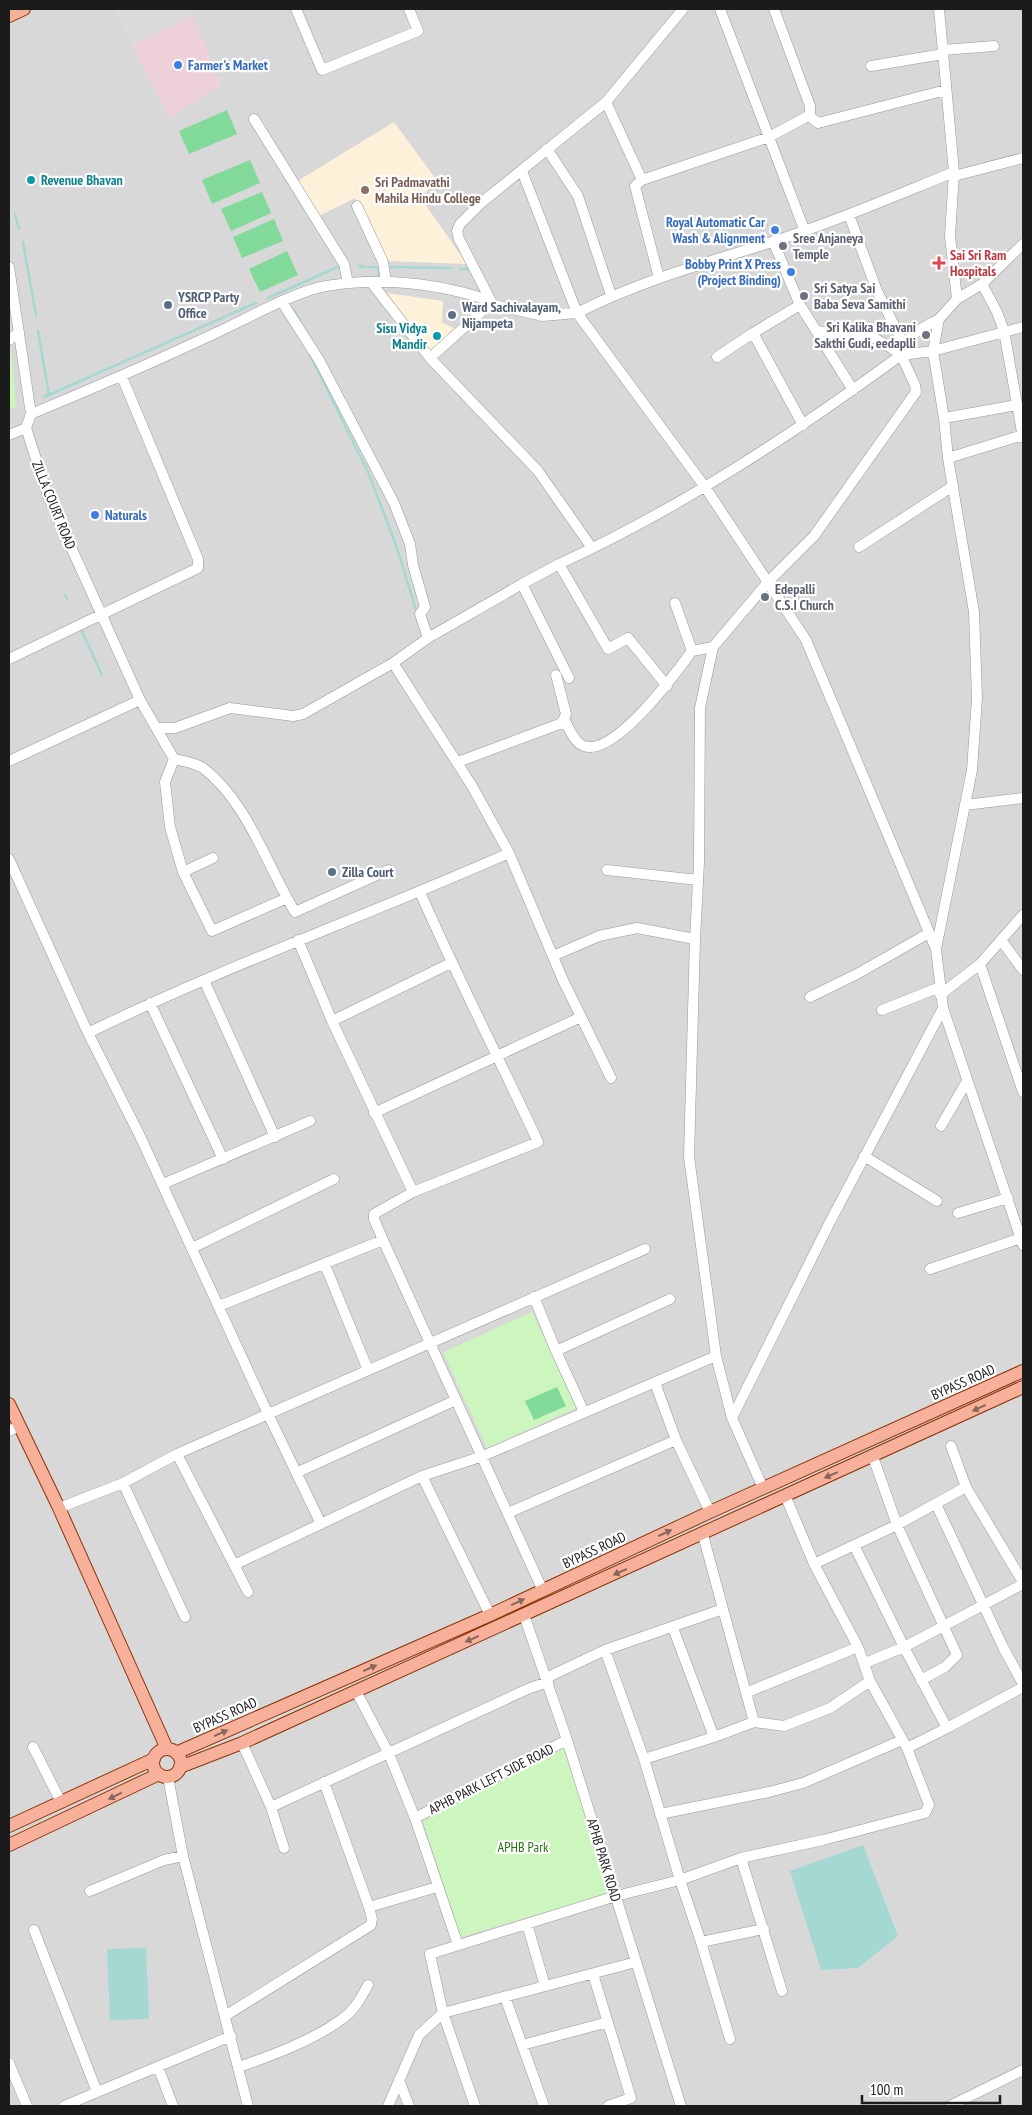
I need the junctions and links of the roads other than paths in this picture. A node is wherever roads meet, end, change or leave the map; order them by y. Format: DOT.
graph roads {
  1 [pos="24,9"];
  2 [pos="296,9"];
  3 [pos="408,9"];
  4 [pos="684,9"];
  5 [pos="720,9"];
  6 [pos="774,9"];
  7 [pos="939,9"];
  8 [pos="9,16"];
  9 [pos="994,46"];
  10 [pos="943,52"];
  11 [pos="871,66"];
  12 [pos="946,90"];
  13 [pos="606,102"];
  14 [pos="809,116"];
  15 [pos="254,119"];
  16 [pos="769,137"];
  17 [pos="547,149"];
  18 [pos="1023,158"];
  19 [pos="522,171"];
  20 [pos="954,174"];
  21 [pos="642,180"];
  22 [pos="357,206"];
  23 [pos="849,215"];
  24 [pos="804,229"];
  25 [pos="772,241"];
  26 [pos="1023,244"];
  27 [pos="9,267"];
  28 [pos="659,278"];
  29 [pos="371,282"];
  30 [pos="386,282"];
  31 [pos="348,283"];
  32 [pos="982,284"];
  33 [pos="611,295"];
  34 [pos="956,299"];
  35 [pos="282,302"];
  36 [pos="491,302"];
  37 [pos="800,305"];
  38 [pos="577,313"];
  39 [pos="939,318"];
  40 [pos="1023,327"];
  41 [pos="817,331"];
  42 [pos="1004,331"];
  43 [pos="19,332"];
  44 [pos="753,333"];
  45 [pos="9,340"];
  46 [pos="904,343"];
  47 [pos="933,351"];
  48 [pos="901,355"];
  49 [pos="716,357"];
  50 [pos="430,358"];
  51 [pos="122,377"];
  52 [pos="853,390"];
  53 [pos="1017,405"];
  54 [pos="31,414"];
  55 [pos="944,418"];
  56 [pos="803,425"];
  57 [pos="26,428"];
  58 [pos="9,435"];
  59 [pos="1023,436"];
  60 [pos="948,458"];
  61 [pos="705,486"];
  62 [pos="953,486"];
  63 [pos="859,547"];
  64 [pos="592,548"];
  65 [pos="559,564"];
  66 [pos="768,582"];
  67 [pos="522,584"];
  68 [pos="675,603"];
  69 [pos="100,614"];
  70 [pos="428,638"];
  71 [pos="713,647"];
  72 [pos="692,651"];
  73 [pos="9,660"];
  74 [pos="393,663"];
  75 [pos="556,675"];
  76 [pos="569,678"];
  77 [pos="667,686"];
  78 [pos="140,700"];
  79 [pos="564,719"];
  80 [pos="157,728"];
  81 [pos="174,758"];
  82 [pos="9,761"];
  83 [pos="458,762"];
  84 [pos="1023,798"];
  85 [pos="965,804"];
  86 [pos="509,853"];
  87 [pos="213,858"];
  88 [pos="9,859"];
  89 [pos="388,870"];
  90 [pos="607,870"];
  91 [pos="183,872"];
  92 [pos="698,880"];
  93 [pos="420,892"];
  94 [pos="286,898"];
  95 [pos="1023,915"];
  96 [pos="929,933"];
  97 [pos="695,938"];
  98 [pos="298,940"];
  99 [pos="1001,940"];
  100 [pos="936,949"];
  101 [pos="553,956"];
  102 [pos="451,963"];
  103 [pos="980,964"];
  104 [pos="1023,970"];
  105 [pos="204,980"];
  106 [pos="940,991"];
  107 [pos="810,997"];
  108 [pos="150,1003"];
  109 [pos="943,1008"];
  110 [pos="882,1010"];
  111 [pos="581,1017"];
  112 [pos="332,1021"];
  113 [pos="88,1034"];
  114 [pos="498,1054"];
  115 [pos="611,1078"];
  116 [pos="967,1081"];
  117 [pos="1023,1092"];
  118 [pos="374,1113"];
  119 [pos="310,1121"];
  120 [pos="941,1126"];
  121 [pos="275,1137"];
  122 [pos="864,1156"];
  123 [pos="223,1159"];
  124 [pos="334,1179"];
  125 [pos="163,1184"];
  126 [pos="413,1192"];
  127 [pos="1008,1198"];
  128 [pos="937,1201"];
  129 [pos="958,1213"];
  130 [pos="383,1240"];
  131 [pos="1022,1241"];
  132 [pos="192,1248"];
  133 [pos="645,1249"];
  134 [pos="325,1265"];
  135 [pos="930,1269"];
  136 [pos="534,1297"];
  137 [pos="670,1299"];
  138 [pos="218,1306"];
  139 [pos="430,1344"];
  140 [pos="556,1351"];
  141 [pos="716,1356"];
  142 [pos="368,1370"];
  143 [pos="1023,1371"];
  144 [pos="654,1383"];
  145 [pos="1023,1387"];
  146 [pos="456,1400"];
  147 [pos="9,1404"];
  148 [pos="584,1412"];
  149 [pos="268,1414"];
  150 [pos="732,1418"];
  151 [pos="14,1429"];
  152 [pos="676,1440"];
  153 [pos="951,1446"];
  154 [pos="176,1454"];
  155 [pos="483,1456"];
  156 [pos="873,1457"];
  157 [pos="298,1472"];
  158 [pos="422,1476"];
  159 [pos="123,1483"];
  160 [pos="966,1487"];
  161 [pos="763,1488"];
  162 [pos="785,1495"];
  163 [pos="936,1504"];
  164 [pos="59,1508"];
  165 [pos="710,1512"];
  166 [pos="508,1513"];
  167 [pos="321,1524"];
  168 [pos="897,1525"];
  169 [pos="703,1535"];
  170 [pos="854,1545"];
  171 [pos="814,1564"];
  172 [pos="234,1565"];
  173 [pos="1023,1583"];
  174 [pos="543,1591"];
  175 [pos="248,1592"];
  176 [pos="984,1606"];
  177 [pos="723,1609"];
  178 [pos="490,1615"];
  179 [pos="524,1616"];
  180 [pos="185,1617"];
  181 [pos="945,1627"];
  182 [pos="673,1628"];
  183 [pos="858,1647"];
  184 [pos="904,1647"];
  185 [pos="605,1650"];
  186 [pos="865,1663"];
  187 [pos="547,1680"];
  188 [pos="921,1680"];
  189 [pos="870,1682"];
  190 [pos="1023,1685"];
  191 [pos="356,1691"];
  192 [pos="748,1692"];
  193 [pos="754,1722"];
  194 [pos="947,1728"];
  195 [pos="714,1737"];
  196 [pos="567,1740"];
  197 [pos="242,1743"];
  198 [pos="904,1744"];
  199 [pos="33,1747"];
  200 [pos="172,1751"];
  201 [pos="389,1754"];
  202 [pos="644,1758"];
  203 [pos="154,1759"];
  204 [pos="180,1767"];
  205 [pos="163,1776"];
  206 [pos="324,1782"];
  207 [pos="61,1802"];
  208 [pos="271,1807"];
  209 [pos="660,1814"];
  210 [pos="415,1818"];
  211 [pos="9,1825"];
  212 [pos="9,1845"];
  213 [pos="284,1848"];
  214 [pos="183,1856"];
  215 [pos="740,1858"];
  216 [pos="680,1880"];
  217 [pos="437,1887"];
  218 [pos="90,1891"];
  219 [pos="616,1896"];
  220 [pos="369,1907"];
  221 [pos="527,1924"];
  222 [pos="764,1929"];
  223 [pos="34,1930"];
  224 [pos="701,1942"];
  225 [pos="458,1945"];
  226 [pos="636,1962"];
  227 [pos="592,1974"];
  228 [pos="368,1985"];
  229 [pos="545,1986"];
  230 [pos="782,1991"];
  231 [pos="505,1997"];
  232 [pos="443,2013"];
  233 [pos="225,2016"];
  234 [pos="608,2022"];
  235 [pos="231,2036"];
  236 [pos="730,2039"];
  237 [pos="522,2044"];
  238 [pos="9,2066"];
  239 [pos="158,2067"];
  240 [pos="239,2067"];
  241 [pos="1023,2070"];
  242 [pos="399,2080"];
  243 [pos="97,2092"];
  244 [pos="27,2106"];
  245 [pos="64,2106"];
  246 [pos="172,2106"];
  247 [pos="248,2106"];
  248 [pos="388,2106"];
  249 [pos="409,2106"];
  250 [pos="474,2106"];
  251 [pos="544,2106"];
  252 [pos="608,2106"];
  253 [pos="680,2106"];
  254 [pos="950,2106"];
  1 -- 8 [label="main road"];
  2 -- 3 [label="street"];
  4 -- 13 [label="street"];
  5 -- 16 [label="street"];
  6 -- 14 [label="street"];
  7 -- 10 [label="street"];
  9 -- 10 [label="street"];
  10 -- 11 [label="street"];
  10 -- 12 [label="street"];
  12 -- 14 [label="street"];
  12 -- 20 [label="street"];
  13 -- 17 [label="street"];
  13 -- 21 [label="street"];
  14 -- 16 [label="street"];
  15 -- 31 [label="street"];
  16 -- 21 [label="street"];
  16 -- 24 [label="street"];
  17 -- 19 [label="street"];
  17 -- 33 [label="street"];
  18 -- 20 [label="street"];
  19 -- 36 [label="street"];
  19 -- 38 [label="street"];
  20 -- 23 [label="street"];
  20 -- 34 [label="street"];
  21 -- 28 [label="street"];
  22 -- 30 [label="street"];
  23 -- 24 [label="street"];
  23 -- 46 [label="street"];
  24 -- 25 [label="street"];
  25 -- 28 [label="street"];
  25 -- 37 [label="street"];
  26 -- 32 [label="street"];
  27 -- 43 [label="street"];
  28 -- 33 [label="street"];
  29 -- 30 [label="street"];
  29 -- 31 [label="street"];
  29 -- 50 [label="street"];
  30 -- 36 [label="street"];
  31 -- 35 [label="street"];
  32 -- 34 [label="street"];
  32 -- 42 [label="street"];
  33 -- 38 [label="street"];
  34 -- 39 [label="street"];
  35 -- 51 [label="street"];
  35 -- 70 [label="street"];
  36 -- 38 [label="street"];
  36 -- 50 [label="street"];
  37 -- 41 [label="street"];
  37 -- 44 [label="street"];
  38 -- 61 [label="street"];
  39 -- 46 [label="street"];
  39 -- 47 [label="street"];
  40 -- 42 [label="street"];
  41 -- 48 [label="street"];
  41 -- 52 [label="street"];
  42 -- 47 [label="street"];
  42 -- 53 [label="street"];
  43 -- 45 [label="street"];
  43 -- 54 [label="street"];
  44 -- 49 [label="street"];
  44 -- 56 [label="street"];
  46 -- 48 [label="street"];
  47 -- 48 [label="street"];
  47 -- 55 [label="street"];
  48 -- 52 [label="street"];
  48 -- 66 [label="street"];
  50 -- 64 [label="street"];
  51 -- 54 [label="street"];
  51 -- 69 [label="street"];
  52 -- 56 [label="street"];
  53 -- 55 [label="street"];
  53 -- 59 [label="street"];
  54 -- 57 [label="street"];
  55 -- 60 [label="street"];
  56 -- 61 [label="street"];
  57 -- 58 [label="street"];
  57 -- 69 [label="street, ZILLA COURT ROAD"];
  59 -- 60 [label="street"];
  60 -- 62 [label="street"];
  61 -- 64 [label="street"];
  61 -- 66 [label="street"];
  62 -- 63 [label="street"];
  62 -- 85 [label="street"];
  64 -- 65 [label="street"];
  65 -- 67 [label="street"];
  65 -- 77 [label="street"];
  66 -- 71 [label="street"];
  66 -- 96 [label="street"];
  67 -- 70 [label="street"];
  67 -- 76 [label="street"];
  68 -- 72 [label="street"];
  69 -- 73 [label="street"];
  69 -- 78 [label="street, ZILLA COURT ROAD"];
  70 -- 74 [label="street"];
  71 -- 72 [label="street"];
  71 -- 92 [label="street"];
  72 -- 77 [label="street"];
  74 -- 80 [label="street"];
  74 -- 83 [label="street"];
  75 -- 79 [label="street"];
  77 -- 79 [label="street"];
  78 -- 80 [label="street, ZILLA COURT ROAD"];
  78 -- 82 [label="street"];
  79 -- 83 [label="street"];
  80 -- 81 [label="street, ZILLA COURT ROAD"];
  81 -- 91 [label="street"];
  81 -- 94 [label="street"];
  83 -- 86 [label="street"];
  84 -- 85 [label="street"];
  85 -- 100 [label="street"];
  86 -- 93 [label="street"];
  86 -- 101 [label="street"];
  87 -- 91 [label="street"];
  88 -- 113 [label="street"];
  89 -- 94 [label="street"];
  90 -- 92 [label="street"];
  91 -- 94 [label="street"];
  92 -- 97 [label="street"];
  93 -- 98 [label="street"];
  93 -- 102 [label="street"];
  95 -- 99 [label="street"];
  96 -- 100 [label="street"];
  96 -- 107 [label="street"];
  97 -- 101 [label="street"];
  97 -- 141 [label="street"];
  98 -- 105 [label="street"];
  98 -- 112 [label="street"];
  99 -- 103 [label="street"];
  99 -- 104 [label="street"];
  100 -- 106 [label="street"];
  101 -- 111 [label="street"];
  102 -- 112 [label="street"];
  102 -- 114 [label="street"];
  103 -- 106 [label="street"];
  103 -- 117 [label="street"];
  105 -- 108 [label="street"];
  105 -- 121 [label="street"];
  106 -- 109 [label="street"];
  106 -- 110 [label="street"];
  108 -- 113 [label="street"];
  108 -- 123 [label="street"];
  109 -- 116 [label="street"];
  109 -- 122 [label="street"];
  111 -- 114 [label="street"];
  111 -- 115 [label="street"];
  112 -- 118 [label="street"];
  113 -- 125 [label="street"];
  114 -- 118 [label="street"];
  114 -- 126 [label="street"];
  116 -- 120 [label="street"];
  116 -- 127 [label="street"];
  118 -- 126 [label="street"];
  119 -- 121 [label="street"];
  121 -- 123 [label="street"];
  122 -- 128 [label="street"];
  122 -- 150 [label="street"];
  123 -- 125 [label="street"];
  124 -- 132 [label="street"];
  125 -- 132 [label="street"];
  126 -- 130 [label="street"];
  127 -- 129 [label="street"];
  127 -- 131 [label="street"];
  130 -- 134 [label="street"];
  130 -- 139 [label="street"];
  131 -- 135 [label="street"];
  132 -- 138 [label="street"];
  133 -- 136 [label="street"];
  134 -- 138 [label="street"];
  134 -- 142 [label="street"];
  136 -- 139 [label="street"];
  136 -- 140 [label="street"];
  137 -- 140 [label="street"];
  138 -- 149 [label="street"];
  139 -- 142 [label="street"];
  139 -- 146 [label="street"];
  140 -- 148 [label="street"];
  141 -- 144 [label="street"];
  141 -- 150 [label="street"];
  142 -- 149 [label="street"];
  143 -- 161 [label="main road, BYPASS ROAD"];
  144 -- 148 [label="street"];
  144 -- 152 [label="street"];
  145 -- 156 [label="main road, one-way"];
  146 -- 155 [label="street"];
  146 -- 157 [label="street"];
  147 -- 151 [label="main road"];
  148 -- 155 [label="street"];
  149 -- 154 [label="street"];
  149 -- 157 [label="street"];
  150 -- 161 [label="street"];
  151 -- 164 [label="main road"];
  152 -- 165 [label="street"];
  152 -- 166 [label="street"];
  153 -- 160 [label="street"];
  154 -- 159 [label="street"];
  154 -- 172 [label="street"];
  155 -- 158 [label="street"];
  155 -- 166 [label="street"];
  156 -- 162 [label="main road, one-way"];
  156 -- 168 [label="street"];
  157 -- 167 [label="street"];
  158 -- 167 [label="street"];
  158 -- 178 [label="street"];
  159 -- 164 [label="street"];
  159 -- 180 [label="street"];
  160 -- 163 [label="street"];
  160 -- 173 [label="street"];
  161 -- 165 [label="main road, BYPASS ROAD"];
  162 -- 169 [label="main road"];
  162 -- 171 [label="street"];
  163 -- 168 [label="street"];
  163 -- 176 [label="street"];
  164 -- 200 [label="main road"];
  174 -- 165 [label="main road, BYPASS ROAD, one-way"];
  166 -- 174 [label="street"];
  167 -- 172 [label="street"];
  168 -- 170 [label="street"];
  168 -- 181 [label="street"];
  169 -- 177 [label="street"];
  169 -- 179 [label="main road, one-way"];
  170 -- 171 [label="street"];
  170 -- 184 [label="street"];
  171 -- 183 [label="street"];
  172 -- 175 [label="street"];
  173 -- 176 [label="street"];
  178 -- 174 [label="main road, BYPASS ROAD, one-way"];
  176 -- 181 [label="street"];
  176 -- 190 [label="street"];
  177 -- 182 [label="street"];
  177 -- 192 [label="street"];
  200 -- 178 [label="main road, BYPASS ROAD, one-way"];
  179 -- 187 [label="street, APHB PARK ROAD"];
  179 -- 191 [label="main road, one-way"];
  181 -- 184 [label="street"];
  181 -- 188 [label="street"];
  182 -- 185 [label="street"];
  182 -- 195 [label="street"];
  183 -- 186 [label="street"];
  183 -- 192 [label="street"];
  184 -- 186 [label="street"];
  184 -- 188 [label="street"];
  185 -- 187 [label="street"];
  185 -- 202 [label="street"];
  186 -- 189 [label="street"];
  187 -- 196 [label="street, APHB PARK ROAD"];
  187 -- 201 [label="street"];
  188 -- 194 [label="street"];
  189 -- 193 [label="street"];
  189 -- 198 [label="street"];
  190 -- 194 [label="street"];
  191 -- 197 [label="main road"];
  191 -- 201 [label="street"];
  192 -- 193 [label="street"];
  193 -- 195 [label="street"];
  194 -- 198 [label="street"];
  195 -- 202 [label="street"];
  196 -- 210 [label="street, APHB PARK LEFT SIDE ROAD"];
  196 -- 219 [label="street, APHB PARK ROAD"];
  197 -- 204 [label="main road"];
  197 -- 208 [label="street"];
  198 -- 209 [label="street"];
  198 -- 215 [label="street"];
  199 -- 207 [label="street"];
  200 -- 203 [label="main road"];
  200 -- 204 [label="main road"];
  201 -- 206 [label="street"];
  201 -- 210 [label="street"];
  202 -- 209 [label="street"];
  203 -- 205 [label="main road"];
  203 -- 207 [label="main road"];
  204 -- 205 [label="main road"];
  205 -- 212 [label="main road, one-way"];
  205 -- 214 [label="street"];
  206 -- 208 [label="street"];
  206 -- 220 [label="street"];
  207 -- 211 [label="main road"];
  208 -- 213 [label="street"];
  209 -- 216 [label="street"];
  210 -- 217 [label="street"];
  214 -- 218 [label="street"];
  214 -- 233 [label="street"];
  215 -- 216 [label="street"];
  215 -- 222 [label="street"];
  216 -- 219 [label="street"];
  216 -- 224 [label="street"];
  217 -- 220 [label="street"];
  217 -- 225 [label="street"];
  219 -- 221 [label="street"];
  219 -- 226 [label="street, APHB PARK ROAD"];
  220 -- 233 [label="street"];
  221 -- 225 [label="street"];
  221 -- 229 [label="street"];
  222 -- 224 [label="street"];
  222 -- 230 [label="street"];
  223 -- 243 [label="street"];
  224 -- 236 [label="street"];
  225 -- 232 [label="street"];
  226 -- 227 [label="street"];
  226 -- 253 [label="street, APHB PARK ROAD"];
  227 -- 229 [label="street"];
  227 -- 234 [label="street"];
  228 -- 240 [label="street"];
  229 -- 231 [label="street"];
  231 -- 232 [label="street"];
  231 -- 237 [label="street"];
  232 -- 242 [label="street"];
  232 -- 250 [label="street"];
  233 -- 235 [label="street"];
  234 -- 237 [label="street"];
  234 -- 252 [label="street"];
  235 -- 239 [label="street"];
  235 -- 240 [label="street"];
  237 -- 251 [label="street"];
  238 -- 244 [label="street"];
  239 -- 243 [label="street"];
  239 -- 246 [label="street"];
  240 -- 247 [label="street"];
  241 -- 254 [label="street"];
  242 -- 248 [label="street"];
  242 -- 249 [label="street"];
  243 -- 245 [label="street"];
}
